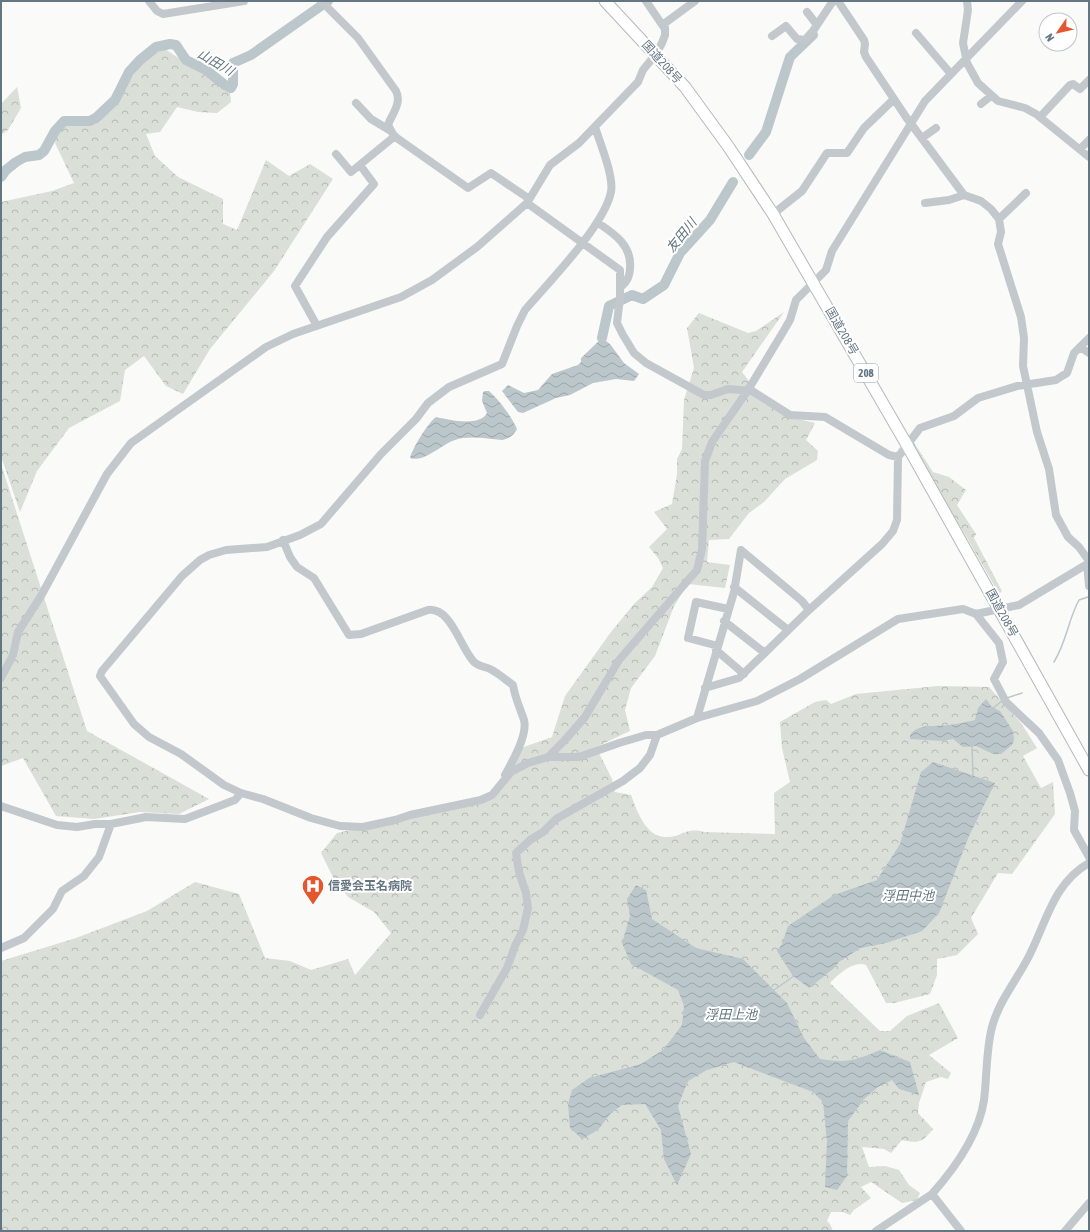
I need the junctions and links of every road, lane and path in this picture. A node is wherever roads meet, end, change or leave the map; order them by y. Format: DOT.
graph roads {
  1 [pos="149,1"];
  2 [pos="244,1"];
  3 [pos="605,1"];
  4 [pos="646,1"];
  5 [pos="695,1"];
  6 [pos="833,1"];
  7 [pos="967,1"];
  8 [pos="1022,1"];
  9 [pos="322,3"];
  10 [pos="840,3"];
  11 [pos="807,12"];
  12 [pos="817,25"];
  13 [pos="665,30"];
  14 [pos="916,33"];
  15 [pos="772,36"];
  16 [pos="797,39"];
  17 [pos="789,43"];
  18 [pos="656,54"];
  19 [pos="966,59"];
  20 [pos="951,74"];
  21 [pos="1089,80"];
  22 [pos="991,96"];
  23 [pos="894,99"];
  24 [pos="356,103"];
  25 [pos="981,104"];
  26 [pos="1040,117"];
  27 [pos="911,123"];
  28 [pos="595,127"];
  29 [pos="936,127"];
  30 [pos="393,134"];
  31 [pos="922,138"];
  32 [pos="1089,140"];
  33 [pos="1080,149"];
  34 [pos="336,154"];
  35 [pos="1089,157"];
  36 [pos="360,165"];
  37 [pos="1026,193"];
  38 [pos="964,195"];
  39 [pos="527,200"];
  40 [pos="925,203"];
  41 [pos="773,214"];
  42 [pos="999,219"];
  43 [pos="598,223"];
  44 [pos="581,242"];
  45 [pos="813,282"];
  46 [pos="621,287"];
  47 [pos="317,326"];
  48 [pos="1089,338"];
  49 [pos="1080,347"];
  50 [pos="1089,353"];
  51 [pos="1026,384"];
  52 [pos="748,390"];
  53 [pos="907,445"];
  54 [pos="898,457"];
  55 [pos="283,540"];
  56 [pos="1088,562"];
  57 [pos="734,586"];
  58 [pos="1089,586"];
  59 [pos="1000,608"];
  60 [pos="728,609"];
  61 [pos="809,610"];
  62 [pos="976,614"];
  63 [pos="724,621"];
  64 [pos="788,630"];
  65 [pos="717,648"];
  66 [pos="765,653"];
  67 [pos="744,674"];
  68 [pos="1,678"];
  69 [pos="705,688"];
  70 [pos="697,718"];
  71 [pos="657,735"];
  72 [pos="548,757"];
  73 [pos="1089,770"];
  74 [pos="498,788"];
  75 [pos="241,793"];
  76 [pos="1,806"];
  77 [pos="111,824"];
  78 [pos="1089,857"];
  79 [pos="1089,863"];
  80 [pos="1,948"];
  81 [pos="480,1016"];
  82 [pos="932,1194"];
  83 [pos="1089,1203"];
  84 [pos="876,1231"];
  85 [pos="961,1231"];
  86 [pos="1065,1231"];
  1 -- 2 [label="street"];
  3 -- 18 [label="highway, 国道208号 / 208"];
  4 -- 13 [label="street"];
  5 -- 13 [label="street"];
  6 -- 12 [label="street"];
  7 -- 19 [label="street"];
  8 -- 19 [label="street"];
  9 -- 30 [label="street"];
  10 -- 23 [label="street"];
  11 -- 12 [label="street"];
  12 -- 16 [label="street"];
  13 -- 18 [label="street"];
  14 -- 20 [label="street"];
  15 -- 16 [label="street"];
  16 -- 17 [label="street"];
  18 -- 28 [label="street"];
  18 -- 41 [label="highway, 国道208号 / 208"];
  19 -- 20 [label="street"];
  19 -- 22 [label="street"];
  20 -- 27 [label="street"];
  21 -- 26 [label="street"];
  22 -- 25 [label="street"];
  22 -- 26 [label="street"];
  23 -- 27 [label="street"];
  23 -- 41 [label="street"];
  24 -- 30 [label="street"];
  26 -- 33 [label="street"];
  27 -- 31 [label="street"];
  27 -- 45 [label="street"];
  28 -- 39 [label="street"];
  28 -- 43 [label="street"];
  29 -- 31 [label="street"];
  30 -- 36 [label="street"];
  30 -- 39 [label="street"];
  31 -- 38 [label="street"];
  32 -- 33 [label="street"];
  33 -- 35 [label="street"];
  34 -- 36 [label="street"];
  36 -- 47 [label="street"];
  37 -- 42 [label="street"];
  38 -- 40 [label="street"];
  38 -- 42 [label="street"];
  39 -- 44 [label="street"];
  39 -- 47 [label="street"];
  41 -- 45 [label="highway, 国道208号 / 208"];
  42 -- 51 [label="street"];
  43 -- 44 [label="street"];
  43 -- 46 [label="street"];
  44 -- 46 [label="street"];
  44 -- 55 [label="street"];
  45 -- 52 [label="street"];
  45 -- 53 [label="highway, 国道208号 / 208"];
  46 -- 52 [label="street"];
  47 -- 68 [label="street"];
  48 -- 49 [label="street"];
  49 -- 50 [label="street"];
  49 -- 51 [label="street"];
  51 -- 53 [label="street"];
  51 -- 56 [label="street"];
  52 -- 54 [label="street"];
  52 -- 72 [label="street"];
  53 -- 54 [label="street"];
  53 -- 59 [label="highway, 国道208号 / 208"];
  54 -- 61 [label="street"];
  55 -- 74 [label="street"];
  55 -- 75 [label="street"];
  56 -- 58 [label="street"];
  56 -- 59 [label="street"];
  57 -- 60 [label="street"];
  57 -- 61 [label="street"];
  57 -- 64 [label="street"];
  59 -- 62 [label="street"];
  59 -- 73 [label="highway, 国道208号 / 208"];
  60 -- 63 [label="street"];
  60 -- 65 [label="street"];
  61 -- 64 [label="street"];
  62 -- 70 [label="street"];
  62 -- 78 [label="street"];
  63 -- 65 [label="street"];
  63 -- 66 [label="street"];
  64 -- 66 [label="street"];
  65 -- 67 [label="street"];
  65 -- 69 [label="street"];
  66 -- 67 [label="street"];
  67 -- 69 [label="street"];
  69 -- 70 [label="street"];
  70 -- 71 [label="street"];
  71 -- 72 [label="street"];
  71 -- 81 [label="street"];
  72 -- 74 [label="street"];
  74 -- 75 [label="street"];
  75 -- 77 [label="street"];
  76 -- 77 [label="street"];
  77 -- 80 [label="street"];
  79 -- 82 [label="street"];
  82 -- 84 [label="street"];
  82 -- 85 [label="street"];
  83 -- 86 [label="street"];
}
